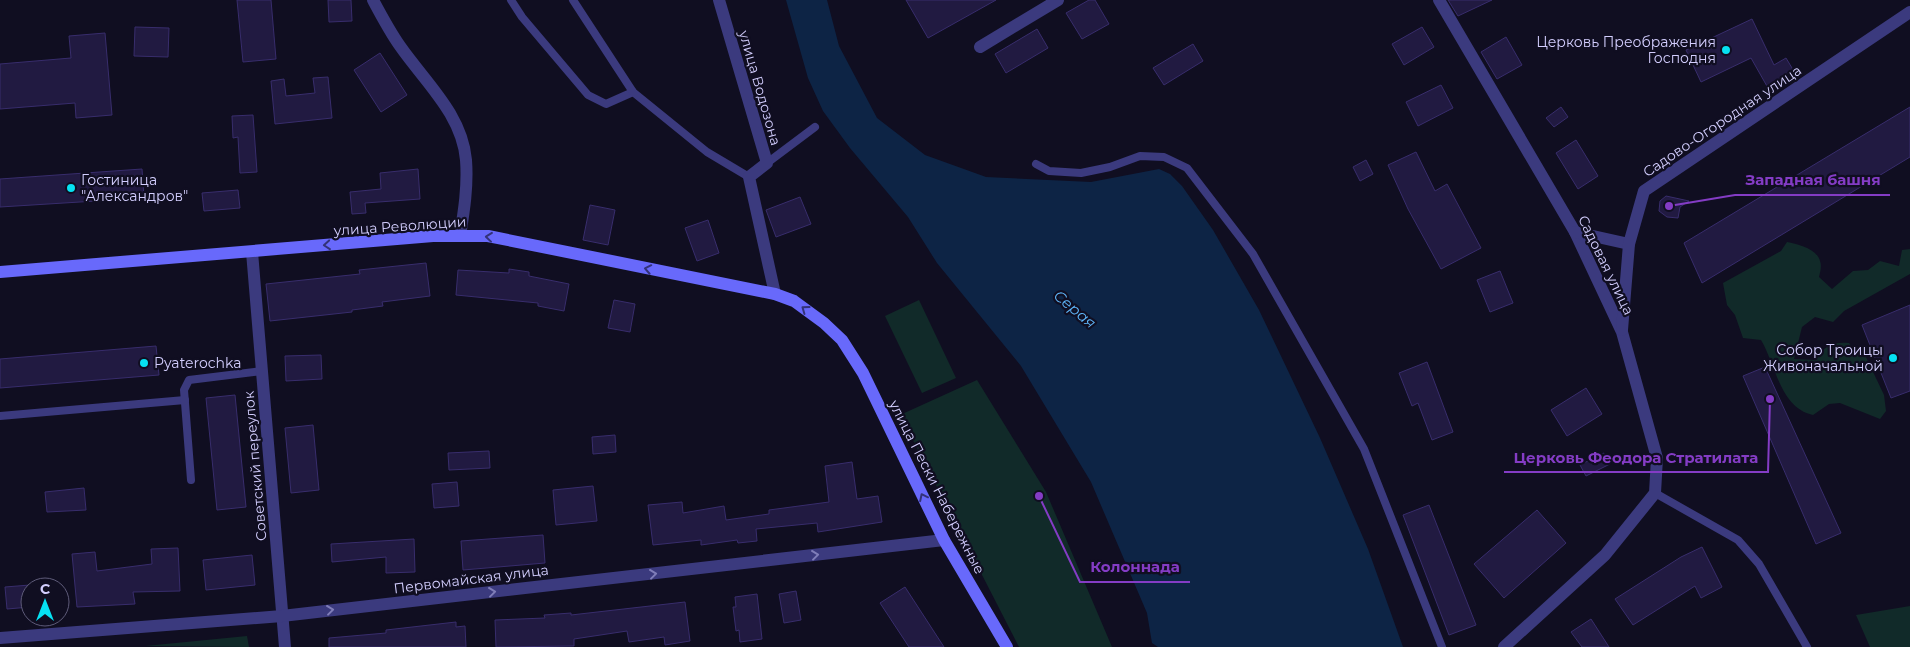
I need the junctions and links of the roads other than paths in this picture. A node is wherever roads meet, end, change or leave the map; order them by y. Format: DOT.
graph roads {
  1 [pos="373,0"];
  2 [pos="510,0"];
  3 [pos="573,0"];
  4 [pos="719,0"];
  5 [pos="1058,0"];
  6 [pos="1438,0"];
  7 [pos="1910,12"];
  8 [pos="980,46"];
  9 [pos="633,92"];
  10 [pos="815,127"];
  11 [pos="767,164"];
  12 [pos="1036,164"];
  13 [pos="750,177"];
  14 [pos="1575,232"];
  15 [pos="460,236"];
  16 [pos="1629,244"];
  17 [pos="252,252"];
  18 [pos="0,272"];
  19 [pos="776,294"];
  20 [pos="1622,332"];
  21 [pos="842,340"];
  22 [pos="262,371"];
  23 [pos="185,400"];
  24 [pos="0,416"];
  25 [pos="191,480"];
  26 [pos="1655,493"];
  27 [pos="944,540"];
  28 [pos="282,616"];
  29 [pos="0,638"];
  30 [pos="285,647"];
  31 [pos="1007,647"];
  32 [pos="1442,647"];
  33 [pos="1504,647"];
  34 [pos="1807,647"];
  1 -- 15 [label="street"];
  2 -- 9 [label="lane"];
  3 -- 9 [label="lane"];
  4 -- 11 [label="street, улица Водозона"];
  5 -- 8 [label="street"];
  6 -- 14 [label="street, Садовая улица"];
  7 -- 16 [label="street, Садово-Огородная улица"];
  9 -- 13 [label="lane"];
  10 -- 11 [label="lane"];
  11 -- 13 [label="street, улица Водозона"];
  12 -- 32 [label="lane"];
  13 -- 19 [label="street"];
  14 -- 16 [label="street"];
  14 -- 20 [label="street, Садовая улица"];
  15 -- 17 [label="main road, улица Революции, one-way"];
  19 -- 15 [label="main road, улица Революции, one-way"];
  16 -- 20 [label="street, Садово-Огородная улица"];
  17 -- 18 [label="main road, улица Революции"];
  17 -- 22 [label="street, Советский переулок"];
  21 -- 19 [label="main road, улица Революции, one-way"];
  20 -- 26 [label="street, Садовая улица"];
  27 -- 21 [label="main road, улица Пески Набережные, one-way"];
  22 -- 23 [label="lane"];
  22 -- 28 [label="street, Советский переулок"];
  23 -- 24 [label="lane"];
  23 -- 25 [label="lane"];
  26 -- 33 [label="street"];
  26 -- 34 [label="lane"];
  28 -- 27 [label="street, Первомайская улица, one-way"];
  27 -- 31 [label="main road, улица Пески Набережные"];
  28 -- 29 [label="street, Первомайская улица"];
  28 -- 30 [label="street, Советский переулок"];
}
